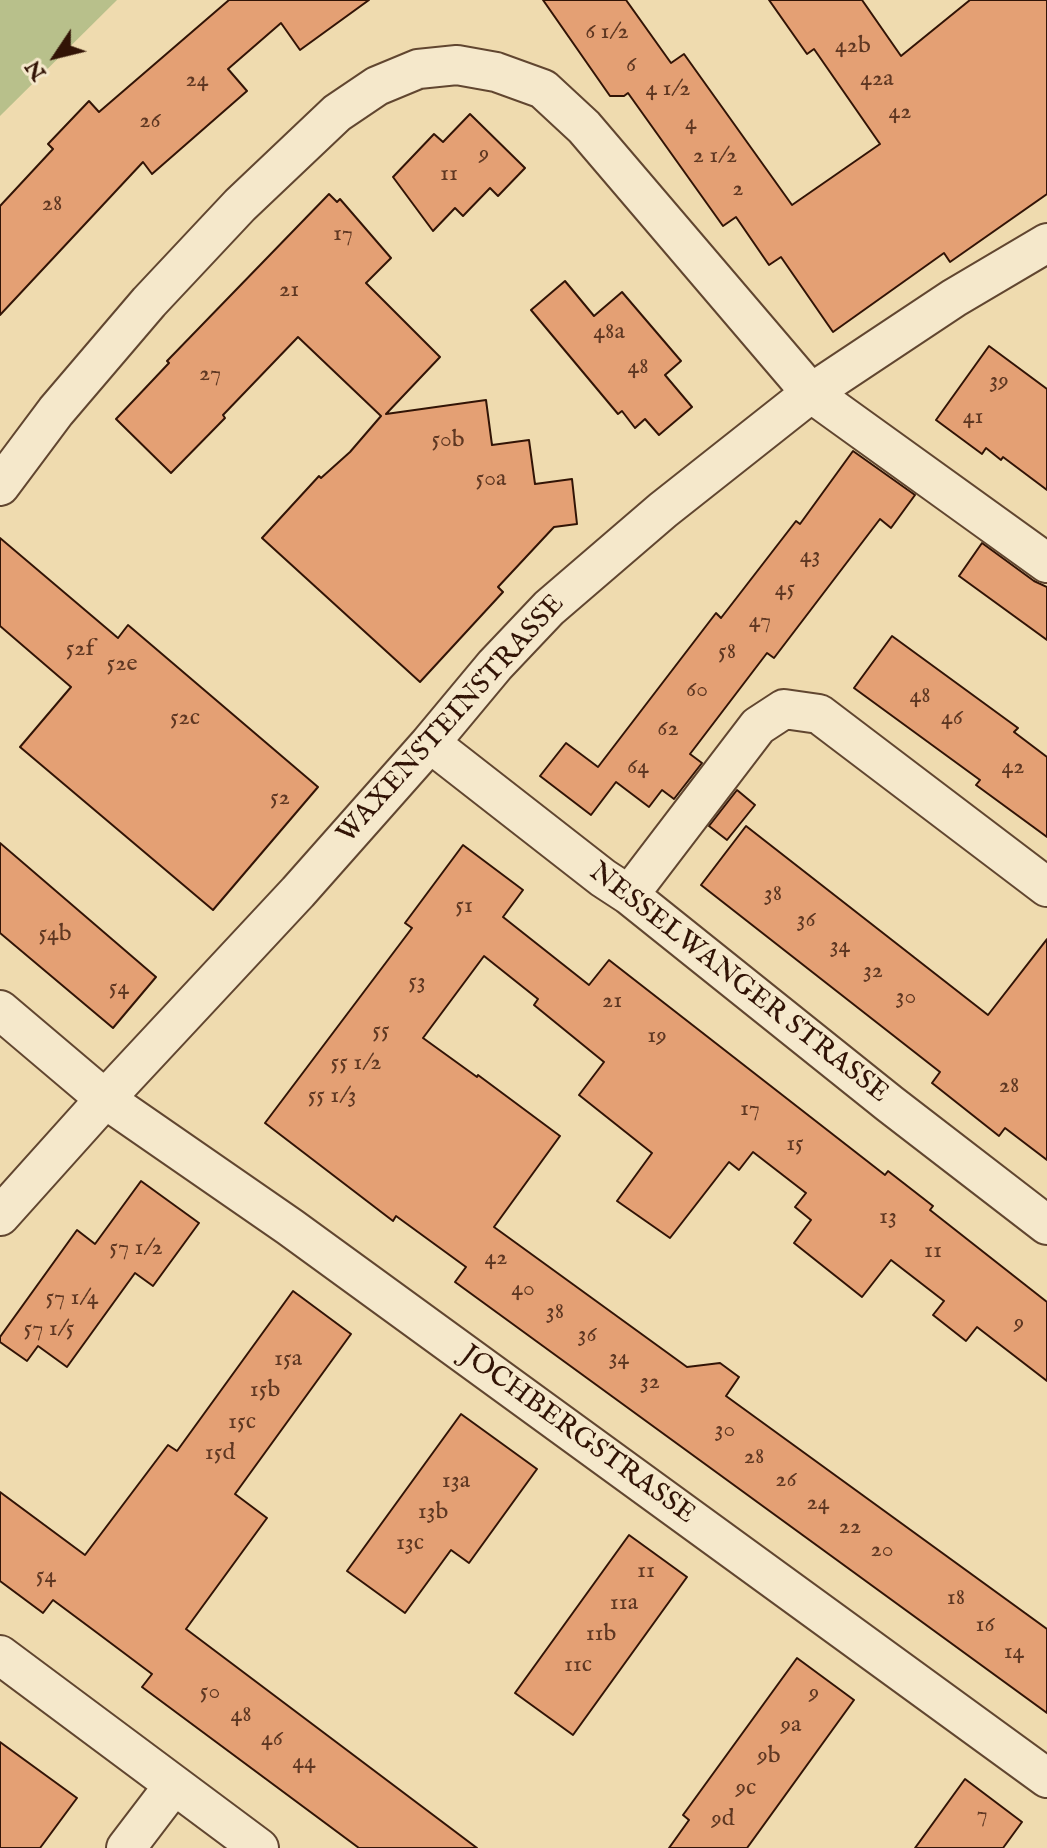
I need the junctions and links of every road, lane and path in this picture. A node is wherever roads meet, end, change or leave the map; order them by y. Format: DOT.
graph roads {
  1 [pos="1047,243"];
  2 [pos="811,393"];
  3 [pos="0,486"];
  4 [pos="1047,563"];
  5 [pos="430,743"];
  6 [pos="1047,887"];
  7 [pos="629,895"];
  8 [pos="0,1010"];
  9 [pos="105,1099"];
  10 [pos="0,1216"];
  11 [pos="1047,1225"];
  12 [pos="0,1655"];
  13 [pos="1047,1778"];
  14 [pos="174,1785"];
  15 [pos="126,1848"];
  16 [pos="259,1848"];
  1 -- 2 [label="street, WAXENSTEINSTRASSE"];
  2 -- 3 [label="street"];
  2 -- 4 [label="street"];
  2 -- 5 [label="street, WAXENSTEINSTRASSE"];
  5 -- 7 [label="street, NESSELWANGER STRASSE"];
  5 -- 9 [label="street, WAXENSTEINSTRASSE"];
  6 -- 7 [label="street"];
  7 -- 11 [label="street, NESSELWANGER STRASSE"];
  8 -- 9 [label="street, JOCHBERGSTRASSE"];
  9 -- 10 [label="street, WAXENSTEINSTRASSE"];
  9 -- 13 [label="street, JOCHBERGSTRASSE"];
  12 -- 14 [label="street"];
  14 -- 15 [label="street"];
  14 -- 16 [label="street"];
}
